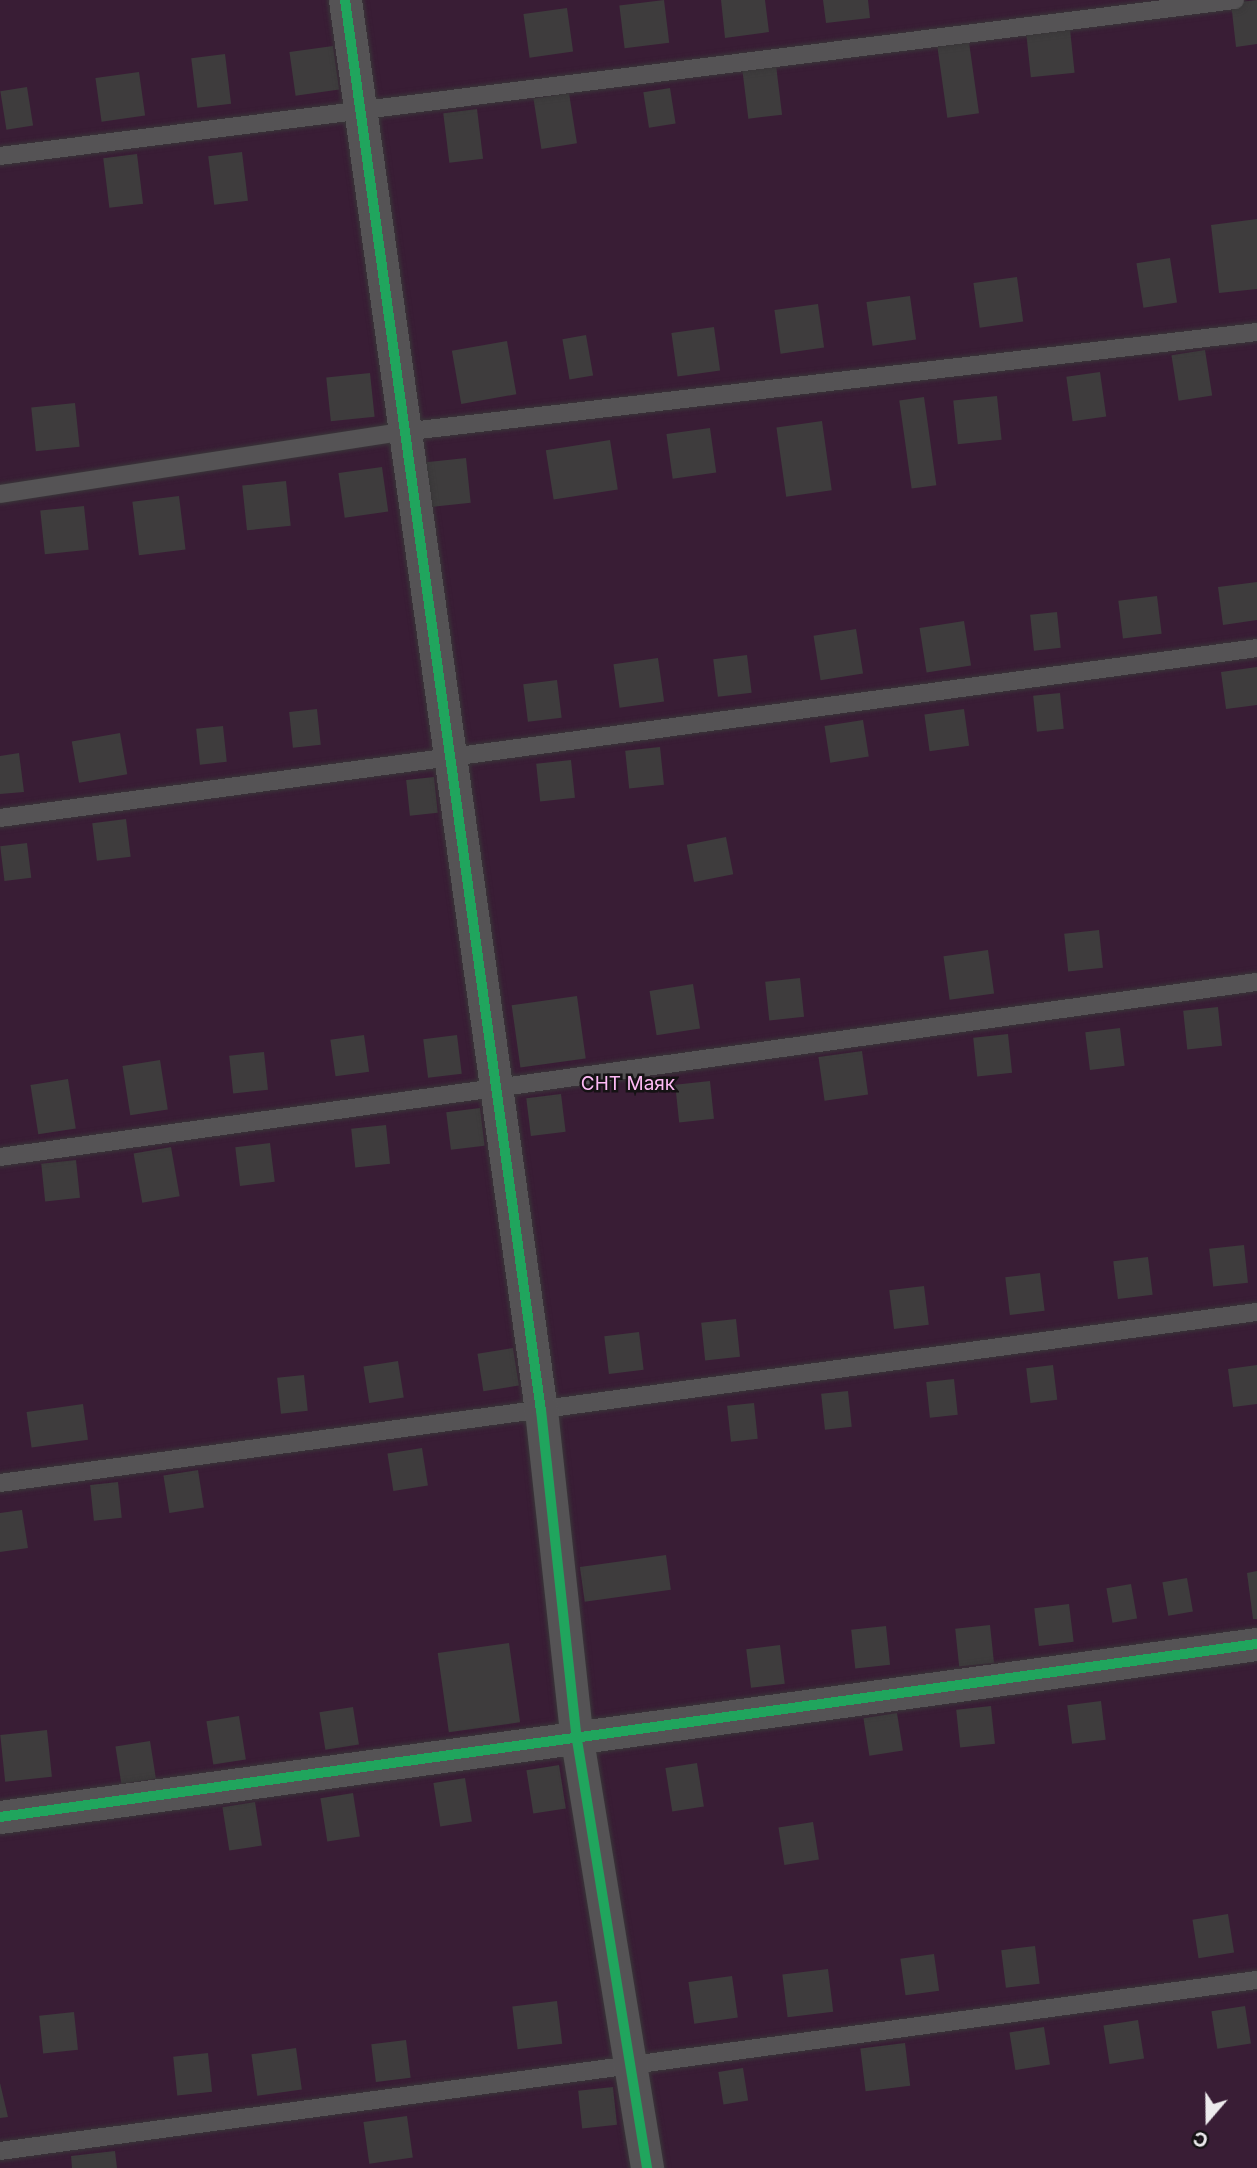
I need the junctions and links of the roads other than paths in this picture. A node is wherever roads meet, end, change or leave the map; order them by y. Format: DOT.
graph roads {
  1 [pos="345,0"];
  2 [pos="1235,0"];
  3 [pos="359,109"];
  4 [pos="0,156"];
  5 [pos="1257,332"];
  6 [pos="402,432"];
  7 [pos="0,494"];
  8 [pos="1257,648"];
  9 [pos="449,756"];
  10 [pos="0,818"];
  11 [pos="1257,982"];
  12 [pos="496,1085"];
  13 [pos="0,1157"];
  14 [pos="1257,1312"];
  15 [pos="541,1410"];
  16 [pos="0,1483"];
  17 [pos="1257,1644"];
  18 [pos="577,1740"];
  19 [pos="0,1817"];
  20 [pos="1257,1980"];
  21 [pos="635,2065"];
  22 [pos="0,2151"];
  23 [pos="647,2168"];
  1 -- 3 [label="street"];
  2 -- 3 [label="lane"];
  3 -- 4 [label="lane"];
  3 -- 6 [label="street"];
  5 -- 6 [label="lane"];
  6 -- 7 [label="lane"];
  6 -- 9 [label="street"];
  8 -- 9 [label="lane"];
  9 -- 10 [label="lane"];
  9 -- 12 [label="street"];
  11 -- 12 [label="lane"];
  12 -- 13 [label="lane"];
  12 -- 15 [label="street"];
  14 -- 15 [label="lane"];
  15 -- 16 [label="lane"];
  15 -- 18 [label="street"];
  17 -- 18 [label="street"];
  18 -- 19 [label="street"];
  18 -- 21 [label="street"];
  20 -- 21 [label="lane"];
  21 -- 22 [label="lane"];
  21 -- 23 [label="street"];
}
